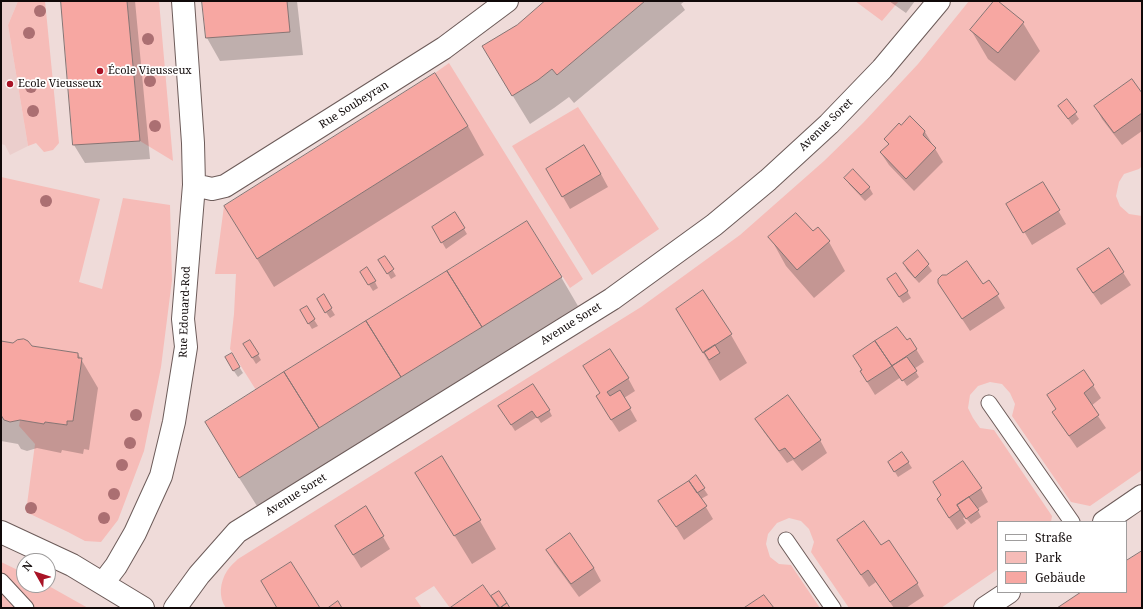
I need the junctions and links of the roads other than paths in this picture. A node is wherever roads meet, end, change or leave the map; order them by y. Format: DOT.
graph roads {
  1 [pos="183,1"];
  2 [pos="507,1"];
  3 [pos="939,1"];
  4 [pos="194,185"];
  5 [pos="989,404"];
  6 [pos="1142,496"];
  7 [pos="1071,521"];
  8 [pos="1105,521"];
  9 [pos="1,532"];
  10 [pos="786,540"];
  11 [pos="1,581"];
  12 [pos="103,583"];
  13 [pos="1008,593"];
  14 [pos="26,608"];
  15 [pos="143,608"];
  16 [pos="174,608"];
  17 [pos="834,608"];
  18 [pos="985,608"];
  1 -- 4 [label="street, Rue Edouard-Rod"];
  2 -- 4 [label="street, Rue Soubeyran"];
  3 -- 16 [label="street, Avenue Soret"];
  4 -- 12 [label="street, Rue Edouard-Rod"];
  5 -- 7 [label="lane"];
  6 -- 8 [label="street"];
  9 -- 12 [label="street"];
  10 -- 17 [label="lane"];
  11 -- 14 [label="lane"];
  12 -- 15 [label="street"];
  13 -- 18 [label="street"];
}
